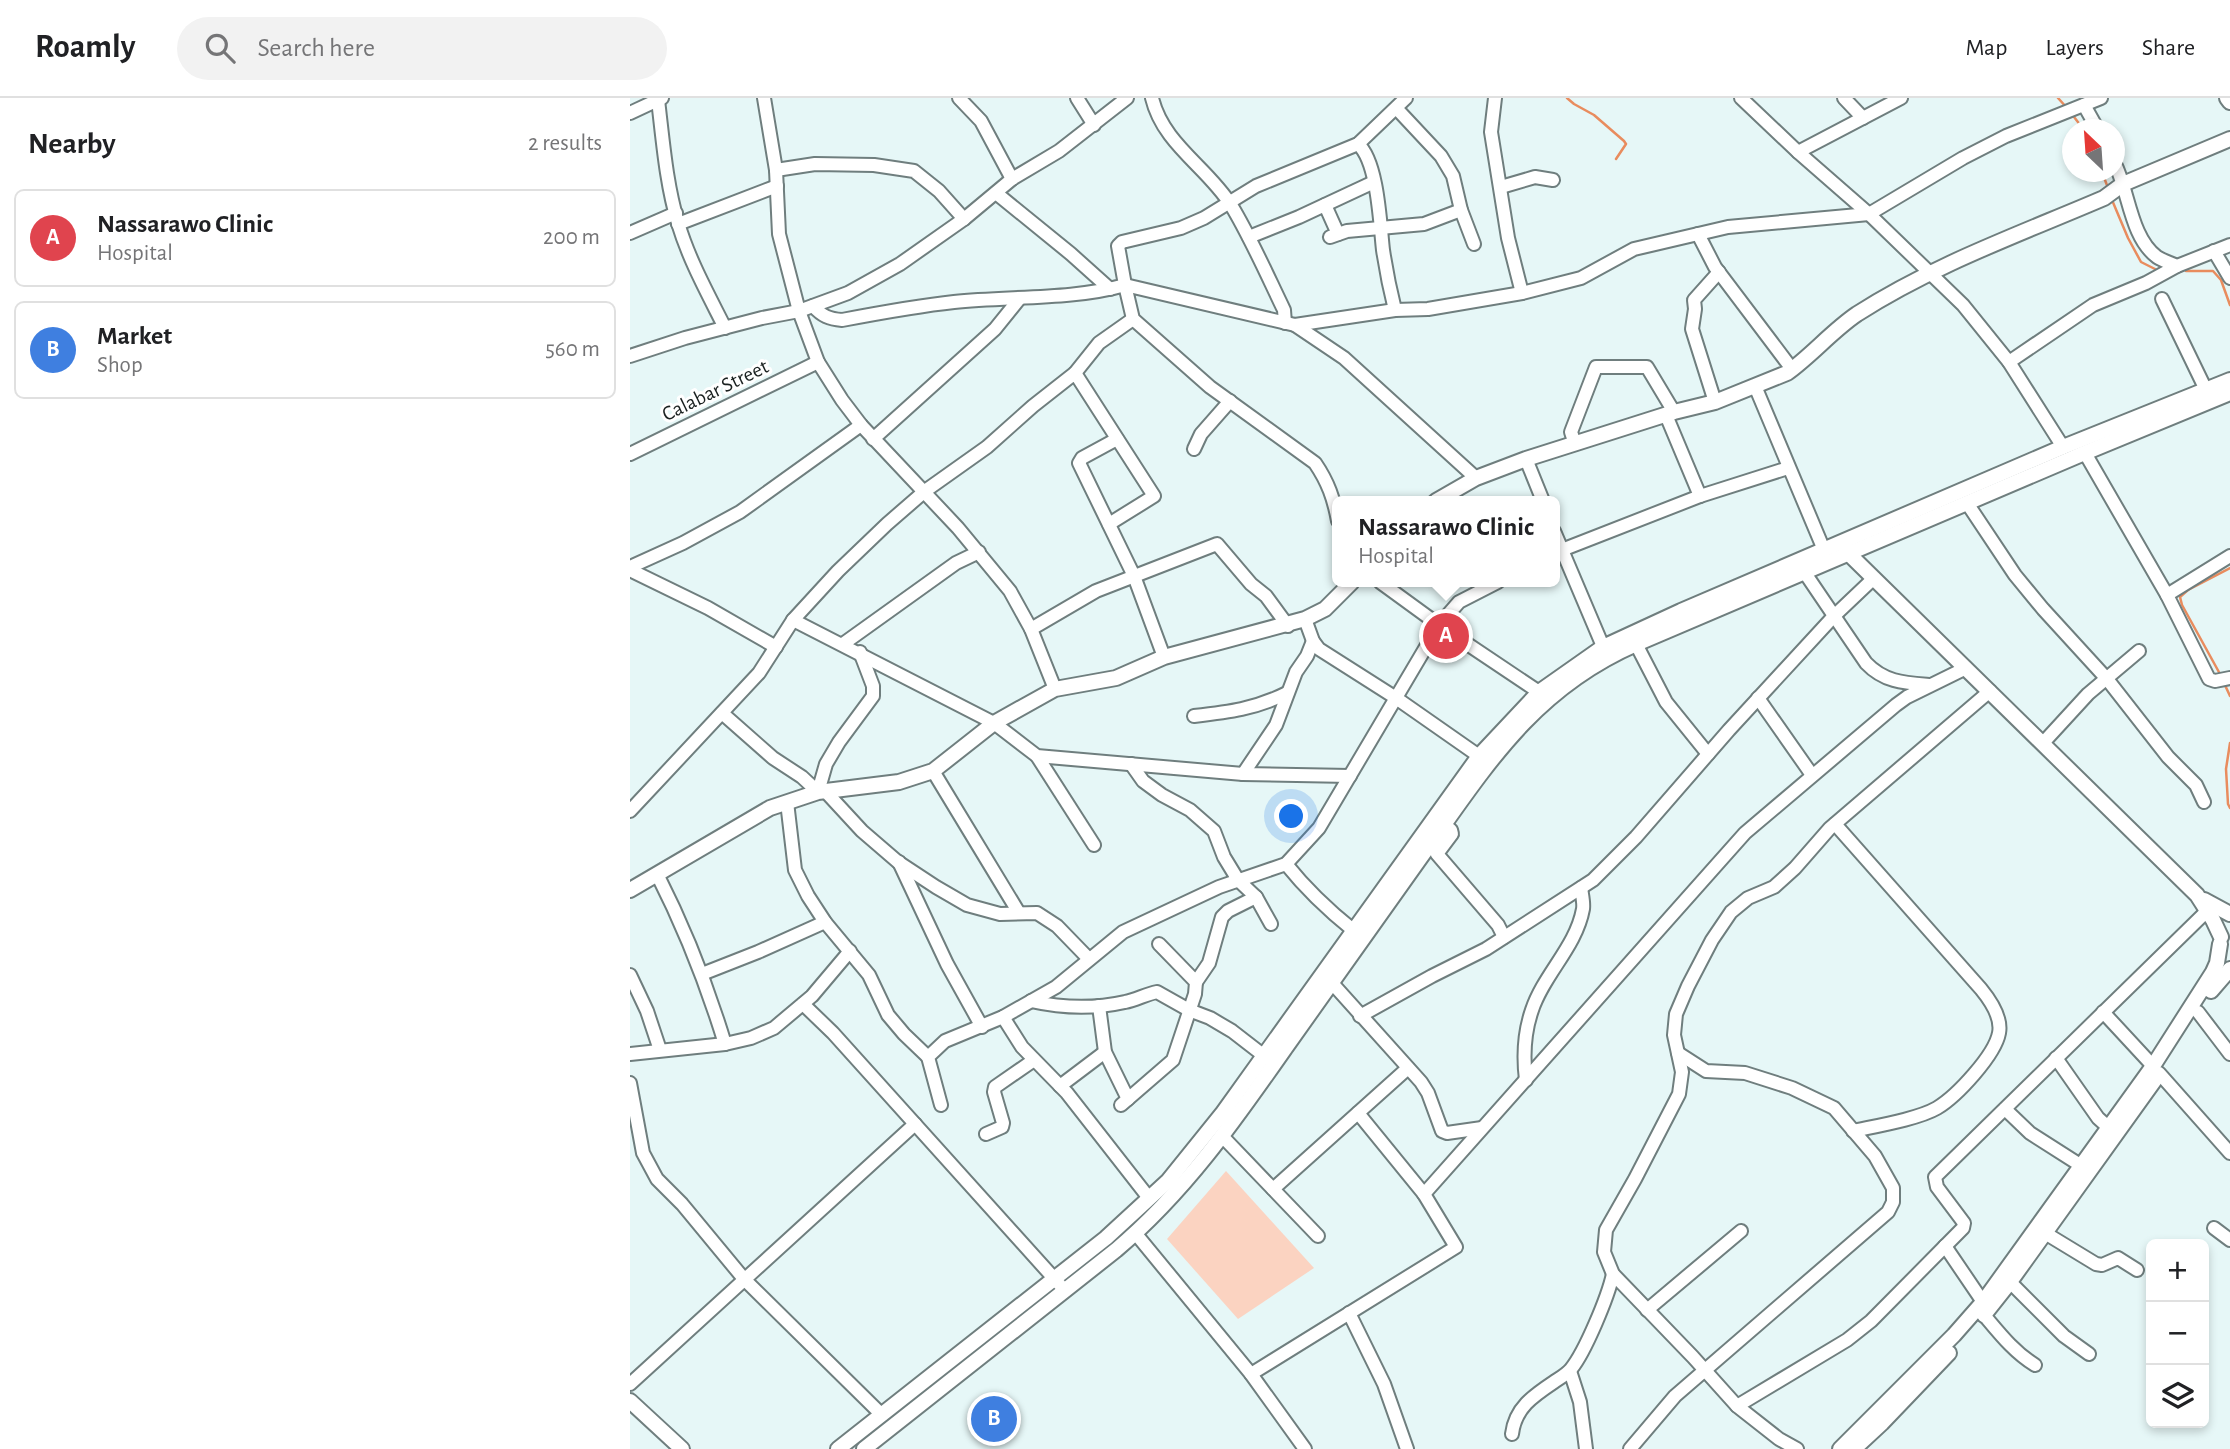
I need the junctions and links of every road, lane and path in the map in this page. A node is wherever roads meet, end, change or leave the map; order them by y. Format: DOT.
graph roads {
  1 [pos="764,98"];
  2 [pos="959,98"];
  3 [pos="1077,98"];
  4 [pos="1127,98"];
  5 [pos="1155,98"];
  6 [pos="1406,98"];
  7 [pos="1495,98"];
  8 [pos="1741,98"];
  9 [pos="1844,98"];
  10 [pos="1901,98"];
  11 [pos="2101,98"];
  12 [pos="660,99"];
  13 [pos="1397,108"];
  14 [pos="2074,108"];
  15 [pos="630,113"];
  16 [pos="1863,118"];
  17 [pos="2086,119"];
  18 [pos="1094,125"];
  19 [pos="2230,139"];
  20 [pos="1358,144"];
  21 [pos="1798,152"];
  22 [pos="776,170"];
  23 [pos="1012,179"];
  24 [pos="1553,180"];
  25 [pos="1374,182"];
  26 [pos="2118,182"];
  27 [pos="776,186"];
  28 [pos="2119,186"];
  29 [pos="1501,187"];
  30 [pos="996,192"];
  31 [pos="1229,202"];
  32 [pos="1325,205"];
  33 [pos="1461,210"];
  34 [pos="1869,214"];
  35 [pos="677,219"];
  36 [pos="964,219"];
  37 [pos="1381,227"];
  38 [pos="630,233"];
  39 [pos="1698,234"];
  40 [pos="1248,237"];
  41 [pos="1474,244"];
  42 [pos="2230,245"];
  43 [pos="2214,251"];
  44 [pos="2177,266"];
  45 [pos="1718,272"];
  46 [pos="1930,272"];
  47 [pos="2230,278"];
  48 [pos="1125,285"];
  49 [pos="1110,289"];
  50 [pos="1522,293"];
  51 [pos="1020,298"];
  52 [pos="2162,299"];
  53 [pos="813,306"];
  54 [pos="799,310"];
  55 [pos="1395,310"];
  56 [pos="1133,319"];
  57 [pos="1290,324"];
  58 [pos="725,328"];
  59 [pos="630,356"];
  60 [pos="818,362"];
  61 [pos="2009,362"];
  62 [pos="1792,369"];
  63 [pos="1075,373"];
  64 [pos="2230,380"];
  65 [pos="1755,386"];
  66 [pos="2206,390"];
  67 [pos="2230,393"];
  68 [pos="1230,401"];
  69 [pos="1715,402"];
  70 [pos="1670,413"];
  71 [pos="861,425"];
  72 [pos="873,439"];
  73 [pos="1117,439"];
  74 [pos="1575,444"];
  75 [pos="2063,447"];
  76 [pos="1194,449"];
  77 [pos="2085,453"];
  78 [pos="630,454"];
  79 [pos="1526,459"];
  80 [pos="1788,468"];
  81 [pos="1476,478"];
  82 [pos="925,491"];
  83 [pos="1332,496"];
  84 [pos="1445,496"];
  85 [pos="1541,496"];
  86 [pos="1700,496"];
  87 [pos="1968,503"];
  88 [pos="1109,524"];
  89 [pos="1881,541"];
  90 [pos="1846,548"];
  91 [pos="1560,550"];
  92 [pos="1824,550"];
  93 [pos="979,552"];
  94 [pos="1560,555"];
  95 [pos="2230,556"];
  96 [pos="630,568"];
  97 [pos="1805,573"];
  98 [pos="1134,576"];
  99 [pos="1872,576"];
  100 [pos="1347,587"];
  101 [pos="1387,587"];
  102 [pos="1488,587"];
  103 [pos="2168,595"];
  104 [pos="1834,616"];
  105 [pos="793,620"];
  106 [pos="1306,620"];
  107 [pos="1439,625"];
  108 [pos="1288,626"];
  109 [pos="1031,629"];
  110 [pos="1313,641"];
  111 [pos="843,644"];
  112 [pos="1636,644"];
  113 [pos="776,647"];
  114 [pos="2139,651"];
  115 [pos="860,652"];
  116 [pos="1605,652"];
  117 [pos="1164,657"];
  118 [pos="1966,668"];
  119 [pos="2225,678"];
  120 [pos="2107,679"];
  121 [pos="1932,685"];
  122 [pos="1055,689"];
  123 [pos="1990,691"];
  124 [pos="1539,692"];
  125 [pos="1287,693"];
  126 [pos="1396,698"];
  127 [pos="1758,698"];
  128 [pos="722,713"];
  129 [pos="1194,716"];
  130 [pos="994,723"];
  131 [pos="2043,743"];
  132 [pos="1708,754"];
  133 [pos="1037,756"];
  134 [pos="1479,756"];
  135 [pos="1132,764"];
  136 [pos="933,771"];
  137 [pos="1243,774"];
  138 [pos="1812,775"];
  139 [pos="1350,776"];
  140 [pos="822,792"];
  141 [pos="787,802"];
  142 [pos="2204,802"];
  143 [pos="630,811"];
  144 [pos="1444,824"];
  145 [pos="1835,824"];
  146 [pos="1094,845"];
  147 [pos="898,862"];
  148 [pos="1286,864"];
  149 [pos="657,874"];
  150 [pos="1238,880"];
  151 [pos="1581,888"];
  152 [pos="630,890"];
  153 [pos="2197,895"];
  154 [pos="1256,897"];
  155 [pos="2208,910"];
  156 [pos="1019,913"];
  157 [pos="2230,915"];
  158 [pos="825,922"];
  159 [pos="1271,924"];
  160 [pos="2230,924"];
  161 [pos="1353,930"];
  162 [pos="1504,937"];
  163 [pos="2221,941"];
  164 [pos="1159,944"];
  165 [pos="850,951"];
  166 [pos="1089,959"];
  167 [pos="2230,961"];
  168 [pos="2230,969"];
  169 [pos="702,974"];
  170 [pos="630,975"];
  171 [pos="1196,982"];
  172 [pos="1332,983"];
  173 [pos="1031,1001"];
  174 [pos="803,1004"];
  175 [pos="1099,1006"];
  176 [pos="1189,1010"];
  177 [pos="2103,1012"];
  178 [pos="2198,1012"];
  179 [pos="1360,1016"];
  180 [pos="1003,1017"];
  181 [pos="982,1027"];
  182 [pos="725,1044"];
  183 [pos="660,1050"];
  184 [pos="1105,1052"];
  185 [pos="630,1054"];
  186 [pos="1678,1054"];
  187 [pos="2230,1054"];
  188 [pos="1263,1055"];
  189 [pos="928,1057"];
  190 [pos="2056,1058"];
  191 [pos="1034,1060"];
  192 [pos="1408,1068"];
  193 [pos="2156,1070"];
  194 [pos="1526,1080"];
  195 [pos="630,1083"];
  196 [pos="1060,1086"];
  197 [pos="942,1105"];
  198 [pos="2005,1109"];
  199 [pos="1358,1113"];
  200 [pos="915,1124"];
  201 [pos="2108,1127"];
  202 [pos="1482,1128"];
  203 [pos="1853,1130"];
  204 [pos="986,1133"];
  205 [pos="1223,1137"];
  206 [pos="2230,1153"];
  207 [pos="2080,1168"];
  208 [pos="1273,1189"];
  209 [pos="1424,1194"];
  210 [pos="1149,1198"];
  211 [pos="2214,1228"];
  212 [pos="1741,1231"];
  213 [pos="2045,1233"];
  214 [pos="1136,1234"];
  215 [pos="1318,1236"];
  216 [pos="2230,1240"];
  217 [pos="1945,1246"];
  218 [pos="2137,1270"];
  219 [pos="1613,1275"];
  220 [pos="744,1279"];
  221 [pos="1054,1279"];
  222 [pos="2010,1282"];
  223 [pos="1065,1291"];
  224 [pos="1984,1308"];
  225 [pos="1647,1310"];
  226 [pos="1349,1313"];
  227 [pos="2089,1354"];
  228 [pos="2035,1365"];
  229 [pos="955,1367"];
  230 [pos="1704,1369"];
  231 [pos="1570,1371"];
  232 [pos="1251,1374"];
  233 [pos="630,1384"];
  234 [pos="630,1401"];
  235 [pos="1737,1406"];
  236 [pos="882,1415"];
  237 [pos="1512,1434"];
  238 [pos="1852,1447"];
  239 [pos="682,1449"];
  240 [pos="838,1449"];
  241 [pos="864,1449"];
  242 [pos="1305,1449"];
  243 [pos="1408,1449"];
  244 [pos="1587,1449"];
  245 [pos="1630,1449"];
  246 [pos="1797,1449"];
  1 -- 22 [label="street"];
  2 -- 23 [label="street"];
  3 -- 18 [label="street"];
  4 -- 18 [label="street"];
  5 -- 31 [label="street"];
  6 -- 13 [label="street"];
  7 -- 29 [label="street"];
  8 -- 21 [label="street"];
  9 -- 16 [label="street"];
  10 -- 16 [label="street"];
  11 -- 14 [label="street"];
  12 -- 15 [label="street"];
  12 -- 35 [label="street"];
  13 -- 20 [label="street"];
  13 -- 33 [label="street"];
  14 -- 17 [label="street"];
  14 -- 34 [label="street"];
  16 -- 21 [label="street"];
  18 -- 23 [label="street"];
  19 -- 28 [label="main road"];
  20 -- 25 [label="street"];
  20 -- 31 [label="street"];
  21 -- 34 [label="street"];
  22 -- 27 [label="street"];
  22 -- 36 [label="street"];
  23 -- 30 [label="street"];
  24 -- 29 [label="street"];
  25 -- 32 [label="street"];
  25 -- 37 [label="street"];
  26 -- 28 [label="street"];
  27 -- 35 [label="street"];
  27 -- 54 [label="street"];
  28 -- 44 [label="street"];
  28 -- 46 [label="main road"];
  29 -- 50 [label="street"];
  30 -- 36 [label="street"];
  30 -- 49 [label="street"];
  31 -- 40 [label="street"];
  31 -- 48 [label="street"];
  32 -- 37 [label="street"];
  32 -- 40 [label="street"];
  33 -- 37 [label="street"];
  33 -- 41 [label="street"];
  34 -- 39 [label="street"];
  34 -- 46 [label="street"];
  35 -- 38 [label="street"];
  35 -- 58 [label="street"];
  36 -- 53 [label="street"];
  37 -- 55 [label="street"];
  39 -- 45 [label="street"];
  39 -- 50 [label="street"];
  40 -- 57 [label="street"];
  42 -- 43 [label="street"];
  43 -- 44 [label="street"];
  43 -- 47 [label="street"];
  44 -- 61 [label="street"];
  45 -- 62 [label="street"];
  45 -- 69 [label="street"];
  46 -- 61 [label="street"];
  46 -- 62 [label="main road"];
  48 -- 49 [label="street"];
  48 -- 56 [label="street"];
  48 -- 57 [label="street"];
  49 -- 51 [label="street"];
  50 -- 55 [label="street"];
  51 -- 53 [label="street"];
  51 -- 72 [label="street"];
  52 -- 66 [label="street"];
  53 -- 54 [label="street"];
  54 -- 58 [label="street"];
  54 -- 60 [label="street"];
  55 -- 57 [label="street"];
  56 -- 63 [label="street"];
  56 -- 68 [label="street"];
  57 -- 81 [label="street"];
  58 -- 59 [label="street"];
  60 -- 71 [label="street"];
  60 -- 78 [label="street, Calabar Street"];
  61 -- 75 [label="street"];
  62 -- 65 [label="main road"];
  63 -- 73 [label="street"];
  63 -- 82 [label="street"];
  64 -- 66 [label="main road"];
  65 -- 69 [label="main road"];
  65 -- 80 [label="street"];
  66 -- 75 [label="main road"];
  67 -- 77 [label="main road"];
  68 -- 76 [label="street"];
  68 -- 83 [label="street"];
  69 -- 70 [label="main road"];
  70 -- 74 [label="main road"];
  70 -- 74 [label="street"];
  70 -- 86 [label="street"];
  71 -- 72 [label="street"];
  71 -- 96 [label="street"];
  72 -- 82 [label="street"];
  73 -- 88 [label="street"];
  73 -- 88 [label="street"];
  74 -- 79 [label="main road"];
  75 -- 90 [label="main road"];
  77 -- 87 [label="main road"];
  77 -- 103 [label="street"];
  79 -- 81 [label="main road"];
  79 -- 85 [label="street"];
  80 -- 86 [label="street"];
  80 -- 92 [label="street"];
  81 -- 84 [label="main road"];
  82 -- 93 [label="street"];
  82 -- 105 [label="street"];
  86 -- 91 [label="street"];
  87 -- 89 [label="main road"];
  87 -- 120 [label="street"];
  88 -- 98 [label="street"];
  89 -- 90 [label="main road"];
  89 -- 99 [label="main road"];
  90 -- 92 [label="main road"];
  90 -- 97 [label="main road"];
  90 -- 99 [label="main road"];
  92 -- 116 [label="main road"];
  93 -- 109 [label="street"];
  93 -- 111 [label="street"];
  94 -- 116 [label="street"];
  95 -- 103 [label="street"];
  96 -- 113 [label="street"];
  97 -- 104 [label="street"];
  97 -- 112 [label="main road"];
  98 -- 108 [label="street"];
  98 -- 109 [label="street"];
  98 -- 117 [label="street"];
  99 -- 104 [label="street"];
  99 -- 118 [label="main road"];
  100 -- 106 [label="main road"];
  101 -- 107 [label="street"];
  102 -- 107 [label="street"];
  103 -- 119 [label="street"];
  104 -- 121 [label="street"];
  104 -- 127 [label="street"];
  105 -- 111 [label="street"];
  105 -- 113 [label="street"];
  106 -- 108 [label="main road"];
  106 -- 110 [label="street"];
  107 -- 124 [label="street"];
  107 -- 126 [label="street"];
  108 -- 117 [label="main road"];
  109 -- 122 [label="street"];
  110 -- 125 [label="street"];
  110 -- 126 [label="street"];
  111 -- 115 [label="street"];
  112 -- 116 [label="main road"];
  112 -- 132 [label="street"];
  113 -- 128 [label="street"];
  114 -- 120 [label="street"];
  115 -- 130 [label="street"];
  115 -- 140 [label="street"];
  116 -- 124 [label="main road"];
  116 -- 144 [label="main road"];
  117 -- 122 [label="main road"];
  118 -- 121 [label="street"];
  118 -- 123 [label="main road"];
  120 -- 131 [label="street"];
  120 -- 142 [label="street"];
  121 -- 138 [label="street"];
  122 -- 130 [label="main road"];
  123 -- 131 [label="main road"];
  123 -- 145 [label="street"];
  124 -- 134 [label="main road"];
  125 -- 129 [label="street"];
  125 -- 137 [label="street"];
  126 -- 134 [label="street"];
  126 -- 139 [label="street"];
  127 -- 132 [label="street"];
  127 -- 138 [label="street"];
  128 -- 140 [label="street"];
  128 -- 143 [label="street"];
  130 -- 133 [label="street"];
  130 -- 136 [label="main road"];
  131 -- 153 [label="main road"];
  132 -- 151 [label="street"];
  133 -- 135 [label="street"];
  133 -- 146 [label="street"];
  134 -- 161 [label="main road"];
  135 -- 137 [label="street"];
  135 -- 150 [label="street"];
  136 -- 140 [label="main road"];
  136 -- 156 [label="street"];
  137 -- 139 [label="street"];
  138 -- 194 [label="street"];
  139 -- 148 [label="street"];
  140 -- 141 [label="main road"];
  140 -- 147 [label="street"];
  141 -- 149 [label="main road"];
  141 -- 158 [label="street"];
  144 -- 162 [label="street"];
  144 -- 172 [label="main road"];
  145 -- 186 [label="street"];
  145 -- 203 [label="street"];
  147 -- 156 [label="street"];
  147 -- 181 [label="street"];
  148 -- 150 [label="street"];
  148 -- 161 [label="street"];
  149 -- 152 [label="main road"];
  149 -- 169 [label="street"];
  150 -- 154 [label="street"];
  150 -- 166 [label="street"];
  151 -- 162 [label="street"];
  151 -- 194 [label="street"];
  153 -- 155 [label="main road"];
  153 -- 157 [label="main road"];
  154 -- 159 [label="street"];
  154 -- 171 [label="street"];
  155 -- 163 [label="main road"];
  155 -- 177 [label="street"];
  156 -- 166 [label="street"];
  158 -- 165 [label="street"];
  158 -- 169 [label="street"];
  160 -- 163 [label="main road"];
  161 -- 188 [label="main road"];
  162 -- 179 [label="street"];
  163 -- 167 [label="main road"];
  163 -- 193 [label="main road"];
  164 -- 171 [label="street"];
  165 -- 174 [label="street"];
  165 -- 189 [label="street"];
  166 -- 173 [label="street"];
  168 -- 178 [label="main road"];
  169 -- 182 [label="street"];
  170 -- 183 [label="street"];
  171 -- 176 [label="street"];
  172 -- 179 [label="street"];
  172 -- 205 [label="main road"];
  173 -- 175 [label="street"];
  173 -- 180 [label="street"];
  174 -- 182 [label="street"];
  174 -- 200 [label="street"];
  175 -- 176 [label="street"];
  175 -- 184 [label="street"];
  176 -- 184 [label="street"];
  176 -- 188 [label="street"];
  177 -- 190 [label="street"];
  177 -- 193 [label="street"];
  178 -- 187 [label="street"];
  178 -- 193 [label="main road"];
  179 -- 192 [label="street"];
  180 -- 181 [label="street"];
  180 -- 191 [label="street"];
  181 -- 189 [label="street"];
  182 -- 183 [label="street"];
  183 -- 185 [label="street"];
  184 -- 196 [label="street"];
  186 -- 203 [label="street"];
  186 -- 219 [label="street"];
  188 -- 210 [label="main road"];
  189 -- 197 [label="street"];
  190 -- 198 [label="street"];
  190 -- 201 [label="street"];
  191 -- 196 [label="street"];
  191 -- 204 [label="street"];
  192 -- 199 [label="street"];
  192 -- 202 [label="street"];
  193 -- 201 [label="main road"];
  193 -- 206 [label="street"];
  193 -- 213 [label="main road"];
  194 -- 202 [label="street"];
  195 -- 220 [label="street"];
  196 -- 210 [label="street"];
  198 -- 207 [label="street"];
  198 -- 217 [label="street"];
  199 -- 208 [label="street"];
  199 -- 209 [label="street"];
  200 -- 220 [label="street"];
  200 -- 221 [label="street"];
  201 -- 207 [label="main road"];
  202 -- 209 [label="street"];
  203 -- 230 [label="street"];
  205 -- 208 [label="street"];
  205 -- 214 [label="main road"];
  207 -- 224 [label="main road"];
  208 -- 215 [label="street"];
  209 -- 226 [label="street"];
  210 -- 221 [label="main road"];
  211 -- 216 [label="street"];
  212 -- 225 [label="street"];
  213 -- 218 [label="street"];
  213 -- 222 [label="main road"];
  214 -- 223 [label="main road"];
  214 -- 232 [label="street"];
  217 -- 224 [label="street"];
  217 -- 235 [label="street"];
  219 -- 225 [label="street"];
  219 -- 231 [label="street"];
  220 -- 233 [label="street"];
  220 -- 236 [label="street"];
  221 -- 223 [label="street"];
  221 -- 229 [label="main road"];
  222 -- 224 [label="main road"];
  222 -- 227 [label="street"];
  223 -- 229 [label="main road"];
  224 -- 228 [label="street"];
  224 -- 238 [label="main road"];
  225 -- 230 [label="street"];
  226 -- 232 [label="street"];
  226 -- 243 [label="street"];
  229 -- 236 [label="main road"];
  229 -- 241 [label="main road"];
  230 -- 235 [label="street"];
  230 -- 245 [label="street"];
  231 -- 237 [label="street"];
  231 -- 244 [label="street"];
  232 -- 242 [label="street"];
  234 -- 239 [label="main road"];
  235 -- 246 [label="street"];
  236 -- 240 [label="main road"];
}
